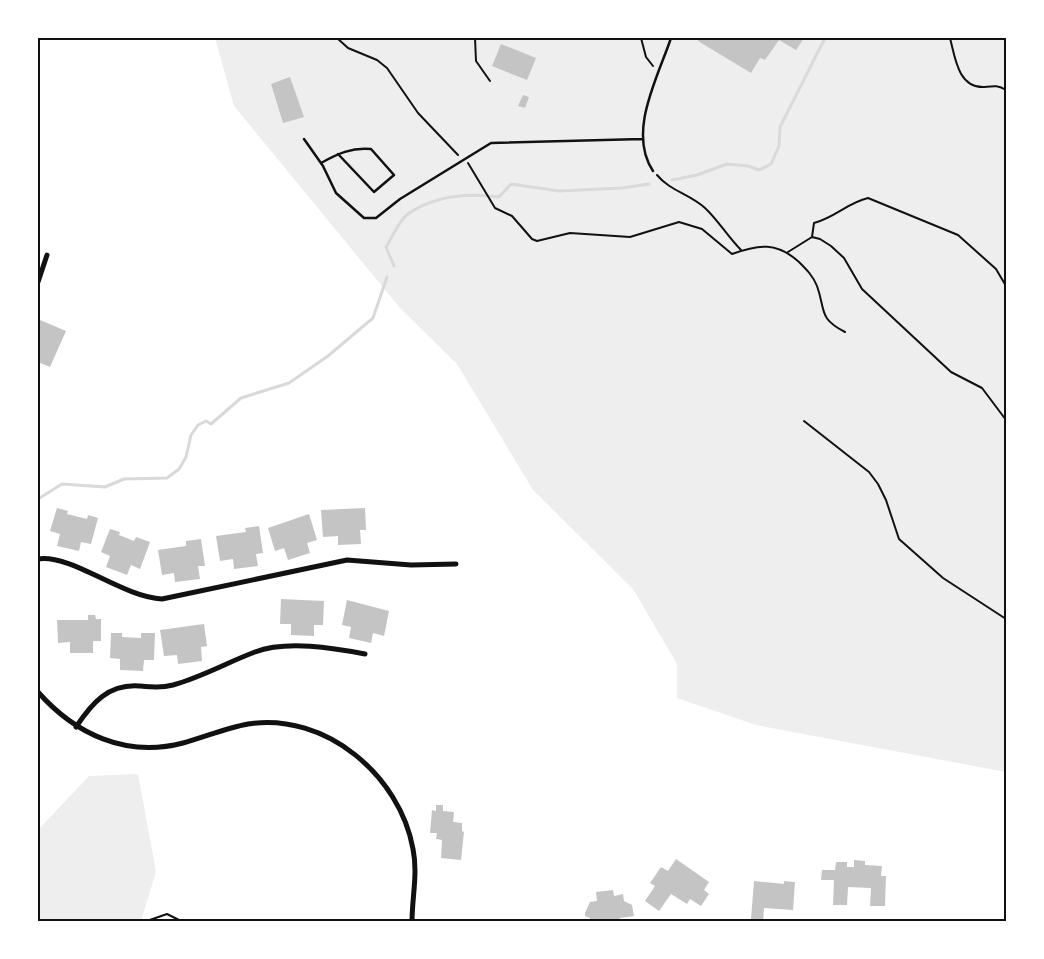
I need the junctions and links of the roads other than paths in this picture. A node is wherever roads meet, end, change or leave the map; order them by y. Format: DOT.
graph roads {
  1 [pos="671,38"];
  2 [pos="304,139"];
  3 [pos="642,139"];
  4 [pos="338,154"];
  5 [pos="320,163"];
  6 [pos="653,171"];
  7 [pos="47,254"];
  8 [pos="38,282"];
  9 [pos="38,559"];
  10 [pos="456,564"];
  11 [pos="365,654"];
  12 [pos="38,692"];
  13 [pos="76,726"];
  14 [pos="412,922"];
  1 -- 3 [label="lane"];
  2 -- 5 [label="lane"];
  3 -- 5 [label="lane"];
  3 -- 6 [label="lane"];
  4 -- 4 [label="lane"];
  4 -- 5 [label="lane"];
  7 -- 8 [label="street"];
  9 -- 10 [label="street"];
  11 -- 13 [label="street"];
  12 -- 13 [label="street"];
  13 -- 14 [label="street"];
}
